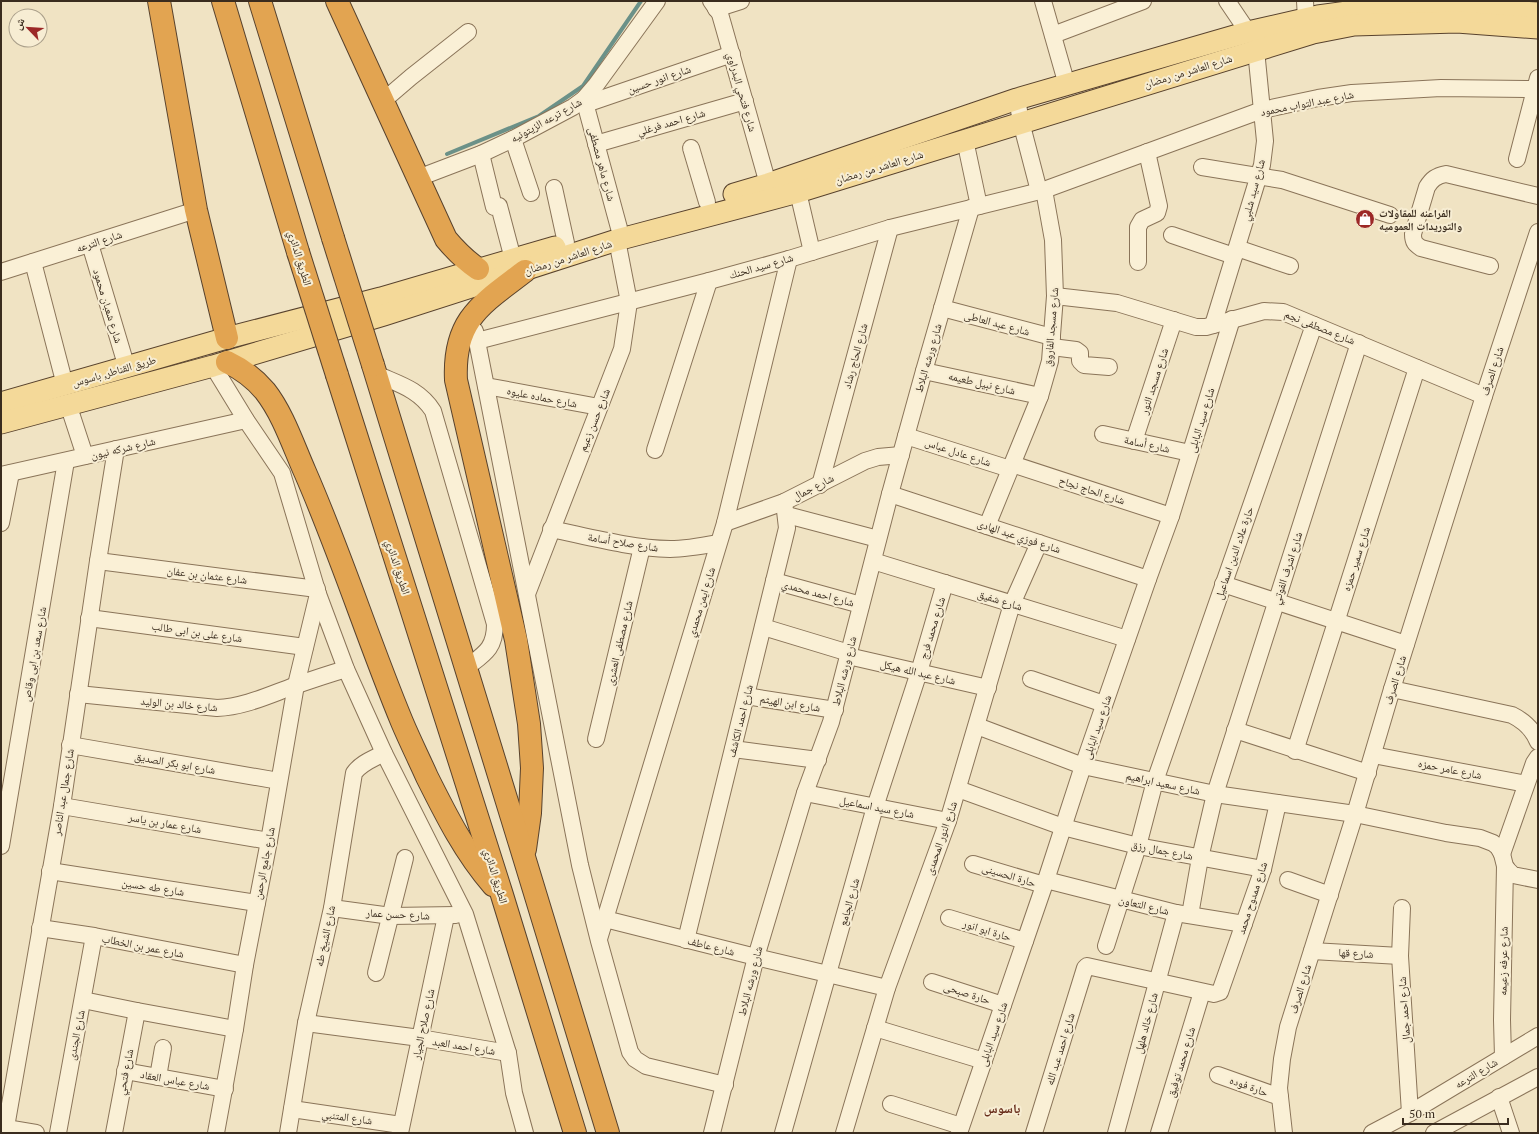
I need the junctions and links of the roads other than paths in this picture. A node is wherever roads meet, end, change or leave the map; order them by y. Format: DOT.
graph roads {
  1 [pos="159,1"];
  2 [pos="223,1"];
  3 [pos="260,1"];
  4 [pos="337,1"];
  5 [pos="657,1"];
  6 [pos="741,1"];
  7 [pos="1043,1"];
  8 [pos="1143,1"];
  9 [pos="1227,1"];
  10 [pos="714,5"];
  11 [pos="1510,6"];
  12 [pos="1305,10"];
  13 [pos="1538,13"];
  14 [pos="1538,28"];
  15 [pos="468,32"];
  16 [pos="1053,35"];
  17 [pos="1252,41"];
  18 [pos="732,54"];
  19 [pos="1537,84"];
  20 [pos="1067,85"];
  21 [pos="1017,99"];
  22 [pos="383,101"];
  23 [pos="585,101"];
  24 [pos="745,101"];
  25 [pos="1262,110"];
  26 [pos="1022,122"];
  27 [pos="513,139"];
  28 [pos="965,140"];
  29 [pos="596,144"];
  30 [pos="691,148"];
  31 [pos="1147,152"];
  32 [pos="481,154"];
  33 [pos="1517,159"];
  34 [pos="1202,166"];
  35 [pos="1258,176"];
  36 [pos="418,178"];
  37 [pos="768,184"];
  38 [pos="554,188"];
  39 [pos="1042,190"];
  40 [pos="798,192"];
  41 [pos="531,193"];
  42 [pos="1538,196"];
  43 [pos="707,202"];
  44 [pos="975,207"];
  45 [pos="196,210"];
  46 [pos="1390,215"];
  47 [pos="890,228"];
  48 [pos="1538,232"];
  49 [pos="618,234"];
  50 [pos="1172,235"];
  51 [pos="566,243"];
  52 [pos="90,244"];
  53 [pos="812,252"];
  54 [pos="1235,252"];
  55 [pos="789,259"];
  56 [pos="33,262"];
  57 [pos="1138,262"];
  58 [pos="519,265"];
  59 [pos="1290,266"];
  60 [pos="1490,266"];
  61 [pos="478,269"];
  62 [pos="1,272"];
  63 [pos="709,281"];
  64 [pos="1055,296"];
  65 [pos="630,302"];
  66 [pos="942,308"];
  67 [pos="472,315"];
  68 [pos="1232,319"];
  69 [pos="1174,320"];
  70 [pos="1213,325"];
  71 [pos="1314,325"];
  72 [pos="227,338"];
  73 [pos="477,341"];
  74 [pos="1052,342"];
  75 [pos="1359,343"];
  76 [pos="220,364"];
  77 [pos="1109,367"];
  78 [pos="127,368"];
  79 [pos="1417,368"];
  80 [pos="374,370"];
  81 [pos="924,370"];
  82 [pos="486,386"];
  83 [pos="67,394"];
  84 [pos="1040,396"];
  85 [pos="1484,396"];
  86 [pos="1,403"];
  87 [pos="599,407"];
  88 [pos="246,420"];
  89 [pos="1,423"];
  90 [pos="1103,434"];
  91 [pos="906,436"];
  92 [pos="1134,441"];
  93 [pos="116,449"];
  94 [pos="655,450"];
  95 [pos="1190,453"];
  96 [pos="901,455"];
  97 [pos="85,456"];
  98 [pos="66,461"];
  99 [pos="1011,466"];
  100 [pos="6,474"];
  101 [pos="820,484"];
  102 [pos="890,494"];
  103 [pos="785,508"];
  104 [pos="1171,516"];
  105 [pos="1,522"];
  106 [pos="725,523"];
  107 [pos="987,526"];
  108 [pos="551,529"];
  109 [pos="878,539"];
  110 [pos="718,543"];
  111 [pos="1038,543"];
  112 [pos="642,547"];
  113 [pos="98,561"];
  114 [pos="873,561"];
  115 [pos="1148,579"];
  116 [pos="774,581"];
  117 [pos="945,583"];
  118 [pos="1223,584"];
  119 [pos="318,592"];
  120 [pos="527,594"];
  121 [pos="1276,601"];
  122 [pos="861,604"];
  123 [pos="1012,604"];
  124 [pos="89,618"];
  125 [pos="1337,621"];
  126 [pos="763,628"];
  127 [pos="1127,639"];
  128 [pos="1406,644"];
  129 [pos="305,647"];
  130 [pos="849,654"];
  131 [pos="466,668"];
  132 [pos="346,669"];
  133 [pos="919,672"];
  134 [pos="1031,679"];
  135 [pos="296,685"];
  136 [pos="988,688"];
  137 [pos="1392,688"];
  138 [pos="78,694"];
  139 [pos="746,696"];
  140 [pos="1104,704"];
  141 [pos="834,710"];
  142 [pos="977,726"];
  143 [pos="1235,730"];
  144 [pos="596,739"];
  145 [pos="1538,742"];
  146 [pos="70,745"];
  147 [pos="733,749"];
  148 [pos="1295,751"];
  149 [pos="384,753"];
  150 [pos="1373,755"];
  151 [pos="1538,757"];
  152 [pos="818,760"];
  153 [pos="1083,766"];
  154 [pos="1368,773"];
  155 [pos="279,781"];
  156 [pos="1155,781"];
  157 [pos="1526,784"];
  158 [pos="958,789"];
  159 [pos="805,793"];
  160 [pos="1215,794"];
  161 [pos="1278,803"];
  162 [pos="62,806"];
  163 [pos="875,807"];
  164 [pos="1355,814"];
  165 [pos="948,821"];
  166 [pos="1063,827"];
  167 [pos="269,841"];
  168 [pos="1,846"];
  169 [pos="1138,846"];
  170 [pos="524,857"];
  171 [pos="405,858"];
  172 [pos="1200,858"];
  173 [pos="1504,860"];
  174 [pos="973,864"];
  175 [pos="1263,869"];
  176 [pos="50,872"];
  177 [pos="1288,880"];
  178 [pos="1538,880"];
  179 [pos="1045,882"];
  180 [pos="502,895"];
  181 [pos="1330,895"];
  182 [pos="1121,900"];
  183 [pos="257,903"];
  184 [pos="332,908"];
  185 [pos="1402,908"];
  186 [pos="466,914"];
  187 [pos="1183,914"];
  188 [pos="392,916"];
  189 [pos="446,916"];
  190 [pos="948,918"];
  191 [pos="605,919"];
  192 [pos="1244,924"];
  193 [pos="40,928"];
  194 [pos="94,936"];
  195 [pos="599,940"];
  196 [pos="686,940"];
  197 [pos="1025,941"];
  198 [pos="1106,946"];
  199 [pos="1312,951"];
  200 [pos="1400,956"];
  201 [pos="756,957"];
  202 [pos="245,965"];
  203 [pos="376,974"];
  204 [pos="828,974"];
  205 [pos="1157,981"];
  206 [pos="932,982"];
  207 [pos="887,988"];
  208 [pos="1202,992"];
  209 [pos="83,1000"];
  210 [pos="1003,1005"];
  211 [pos="137,1011"];
  212 [pos="306,1023"];
  213 [pos="235,1028"];
  214 [pos="875,1028"];
  215 [pos="1538,1036"];
  216 [pos="420,1038"];
  217 [pos="164,1048"];
  218 [pos="508,1053"];
  219 [pos="1503,1057"];
  220 [pos="984,1062"];
  221 [pos="126,1071"];
  222 [pos="1218,1075"];
  223 [pos="158,1077"];
  224 [pos="1538,1077"];
  225 [pos="725,1085"];
  226 [pos="225,1089"];
  227 [pos="1280,1097"];
  228 [pos="1499,1097"];
  229 [pos="891,1104"];
  230 [pos="292,1109"];
  231 [pos="1410,1113"];
  232 [pos="400,1129"];
  233 [pos="960,1129"];
  234 [pos="5,1131"];
  235 [pos="1441,1131"];
  236 [pos="36,1133"];
  237 [pos="58,1133"];
  238 [pos="114,1133"];
  239 [pos="216,1133"];
  240 [pos="288,1133"];
  241 [pos="525,1133"];
  242 [pos="575,1133"];
  243 [pos="608,1133"];
  244 [pos="712,1133"];
  245 [pos="783,1133"];
  246 [pos="844,1133"];
  247 [pos="1034,1133"];
  248 [pos="1116,1133"];
  249 [pos="1159,1133"];
  250 [pos="1284,1133"];
  251 [pos="1372,1133"];
  252 [pos="1511,1133"];
  1 -- 45 [label="highway"];
  2 -- 180 [label="highway, الطريق الدائري, bridge"];
  3 -- 80 [label="highway, bridge"];
  4 -- 22 [label="highway"];
  5 -- 23 [label="street, شارع ترعه الزيتونيه"];
  6 -- 10 [label="street"];
  7 -- 16 [label="street"];
  8 -- 16 [label="street"];
  9 -- 17 [label="street"];
  10 -- 18 [label="street, شارع فتحي البدراوي"];
  11 -- 12 [label="main road, شارع العاشر من رمضان"];
  11 -- 13 [label="main road, شارع العاشر من رمضان"];
  12 -- 17 [label="main road, شارع العاشر من رمضان"];
  14 -- 17 [label="main road, شارع العاشر من رمضان"];
  15 -- 22 [label="street"];
  16 -- 20 [label="street"];
  17 -- 20 [label="main road, شارع العاشر من رمضان"];
  17 -- 25 [label="street, شارع سيد شلبي"];
  17 -- 26 [label="main road, شارع العاشر من رمضان"];
  18 -- 23 [label="street, شارع انور حسين"];
  18 -- 24 [label="street, شارع فتحي البدراوي"];
  19 -- 25 [label="street, شارع عبد التواب محمود"];
  19 -- 33 [label="street"];
  20 -- 21 [label="main road, شارع العاشر من رمضان"];
  21 -- 26 [label="street, شارع مسجد الفاروق"];
  21 -- 37 [label="main road, شارع العاشر من رمضان"];
  22 -- 36 [label="highway"];
  23 -- 27 [label="street, شارع ترعه الزيتونيه"];
  23 -- 29 [label="street, شارع ماهر مصطفى"];
  24 -- 29 [label="street, شارع احمد فرغلي"];
  24 -- 37 [label="street, شارع فتحي البدراوي"];
  25 -- 31 [label="street, شارع عبد التواب محمود"];
  25 -- 35 [label="street, شارع سيد شلبي"];
  26 -- 28 [label="main road, شارع العاشر من رمضان"];
  26 -- 39 [label="street, شارع مسجد الفاروق"];
  27 -- 32 [label="street, شارع ترعه الزيتونيه"];
  27 -- 41 [label="street"];
  28 -- 40 [label="main road, شارع العاشر من رمضان"];
  28 -- 44 [label="street"];
  29 -- 49 [label="street, شارع ماهر مصطفى"];
  30 -- 43 [label="street"];
  31 -- 39 [label="street, شارع عبد التواب محمود"];
  31 -- 57 [label="street"];
  32 -- 36 [label="street, شارع ترعه الزيتونيه"];
  32 -- 58 [label="street"];
  34 -- 35 [label="street"];
  35 -- 46 [label="street"];
  35 -- 54 [label="street, شارع سيد شلبي"];
  36 -- 61 [label="highway"];
  37 -- 43 [label="main road, شارع العاشر من رمضان"];
  38 -- 51 [label="street"];
  39 -- 44 [label="street, شارع سيد الحنك"];
  39 -- 64 [label="street, شارع مسجد الفاروق"];
  40 -- 49 [label="main road, شارع العاشر من رمضان"];
  40 -- 53 [label="street"];
  42 -- 60 [label="street"];
  43 -- 49 [label="main road, شارع العاشر من رمضان"];
  44 -- 47 [label="street, شارع سيد الحنك"];
  44 -- 66 [label="street, شارع ورشه البلاط"];
  45 -- 52 [label="street, شارع الترعه"];
  45 -- 72 [label="highway"];
  47 -- 53 [label="street, شارع سيد الحنك"];
  47 -- 101 [label="street, شارع الحاج رشاد"];
  48 -- 85 [label="street, شارع الصرف"];
  49 -- 51 [label="main road, شارع العاشر من رمضان"];
  49 -- 58 [label="main road, شارع العاشر من رمضان"];
  49 -- 65 [label="street, شارع حسن زعيم"];
  50 -- 54 [label="street"];
  51 -- 58 [label="main road, شارع العاشر من رمضان"];
  52 -- 56 [label="street, شارع الترعه"];
  52 -- 78 [label="street, شارع شعبان محمود"];
  53 -- 55 [label="street, شارع سيد الحنك"];
  54 -- 59 [label="street"];
  54 -- 70 [label="street, شارع سيد شلبي"];
  55 -- 63 [label="street, شارع سيد الحنك"];
  55 -- 106 [label="street, شارع ايمن محمدي"];
  56 -- 62 [label="street, شارع الترعه"];
  56 -- 83 [label="street"];
  58 -- 61 [label="main road, شارع العاشر من رمضان"];
  58 -- 67 [label="highway"];
  58 -- 76 [label="main road, شارع العاشر من رمضان"];
  61 -- 72 [label="main road, شارع العاشر من رمضان"];
  63 -- 65 [label="street, شارع سيد الحنك"];
  63 -- 94 [label="street"];
  64 -- 69 [label="street, شارع مصطفى نجم"];
  64 -- 74 [label="street, شارع مسجد الفاروق"];
  65 -- 73 [label="street, شارع سيد الحنك"];
  65 -- 87 [label="street, شارع حسن زعيم"];
  66 -- 74 [label="street, شارع عبد العاطى"];
  66 -- 81 [label="street, شارع ورشه البلاط"];
  67 -- 73 [label="street"];
  67 -- 170 [label="highway"];
  68 -- 70 [label="street, شارع مصطفى نجم"];
  68 -- 71 [label="street, شارع مصطفى نجم"];
  68 -- 95 [label="street, شارع سيد البابلى"];
  69 -- 70 [label="street, شارع مصطفى نجم"];
  69 -- 92 [label="street, شارع مسجد النور"];
  71 -- 75 [label="street, شارع مصطفى نجم"];
  71 -- 118 [label="street, حارة علاء الدين اسماعيل"];
  72 -- 78 [label="main road, طريق القناطر, باسوس"];
  73 -- 82 [label="street"];
  74 -- 77 [label="street, شارع عبد العاطى"];
  74 -- 84 [label="street, شارع مسجد الفاروق"];
  75 -- 79 [label="street, شارع مصطفى نجم"];
  75 -- 121 [label="street, شارع اشرف الفوتي"];
  76 -- 83 [label="main road, طريق القناطر, باسوس"];
  76 -- 88 [label="street"];
  76 -- 180 [label="highway"];
  78 -- 83 [label="main road, طريق القناطر, باسوس"];
  79 -- 85 [label="street, شارع مصطفى نجم"];
  79 -- 125 [label="street, شارع سمير حمزه"];
  80 -- 131 [label="highway"];
  80 -- 131 [label="street"];
  81 -- 84 [label="street, شارع نبيل طعيمه"];
  81 -- 91 [label="street, شارع ورشه البلاط"];
  82 -- 87 [label="street, شارع حماده عليوه"];
  82 -- 120 [label="street"];
  83 -- 86 [label="main road, طريق القناطر, باسوس"];
  83 -- 89 [label="main road, طريق القناطر, باسوس"];
  83 -- 97 [label="street"];
  84 -- 99 [label="street, شارع مسجد الفاروق"];
  85 -- 128 [label="street, شارع الصرف"];
  87 -- 108 [label="street, شارع حسن زعيم"];
  88 -- 93 [label="street, شارع شركه نيون"];
  88 -- 119 [label="street"];
  90 -- 92 [label="street, شارع أسامة"];
  91 -- 96 [label="street, شارع ورشه البلاط"];
  91 -- 99 [label="street, شارع عادل عباس"];
  92 -- 95 [label="street, شارع أسامة"];
  93 -- 97 [label="street, شارع شركه نيون"];
  93 -- 113 [label="street, شارع جمال عبد الناصر"];
  95 -- 104 [label="street, شارع سيد البابلى"];
  96 -- 101 [label="street, شارع جمال"];
  96 -- 102 [label="street, شارع ورشه البلاط"];
  97 -- 98 [label="street, شارع شركه نيون"];
  98 -- 100 [label="street, شارع شركه نيون"];
  98 -- 168 [label="street, شارع سعد بن ابى وقاص"];
  99 -- 104 [label="street, شارع الحاج نجاح"];
  99 -- 107 [label="street, شارع مسجد الفاروق"];
  100 -- 105 [label="street"];
  101 -- 103 [label="street, شارع جمال"];
  102 -- 107 [label="street, شارع فوزي عبد الهادى"];
  102 -- 109 [label="street, شارع ورشه البلاط"];
  103 -- 106 [label="street, شارع جمال"];
  103 -- 109 [label="street"];
  103 -- 116 [label="street, شارع احمد الكاشف"];
  104 -- 115 [label="street, شارع سيد البابلى"];
  106 -- 110 [label="street, شارع ايمن محمدي"];
  107 -- 111 [label="street, شارع فوزي عبد الهادى"];
  108 -- 112 [label="street, شارع صلاح أسامة"];
  108 -- 120 [label="street, شارع حسن زعيم"];
  109 -- 114 [label="street, شارع ورشه البلاط"];
  110 -- 112 [label="street, شارع صلاح أسامة"];
  110 -- 191 [label="street, شارع ايمن محمدي"];
  111 -- 115 [label="street, شارع فوزي عبد الهادى"];
  111 -- 123 [label="street, شارع النور المحمدى"];
  112 -- 144 [label="street, شارع مصطفى العشرى"];
  113 -- 119 [label="street, شارع عثمان بن عفان"];
  113 -- 124 [label="street, شارع جمال عبد الناصر"];
  114 -- 117 [label="street, شارع شفيق"];
  114 -- 122 [label="street, شارع ورشه البلاط"];
  115 -- 127 [label="street, شارع سيد البابلى"];
  116 -- 122 [label="street, شارع احمد محمدي"];
  116 -- 126 [label="street, شارع احمد الكاشف"];
  117 -- 123 [label="street, شارع شفيق"];
  117 -- 133 [label="street, شارع محمد فرج"];
  118 -- 121 [label="street"];
  118 -- 156 [label="street, حارة علاء الدين اسماعيل"];
  119 -- 129 [label="street, شارع جامع الرحمن"];
  119 -- 132 [label="street"];
  120 -- 195 [label="street"];
  121 -- 125 [label="street"];
  121 -- 143 [label="street, شارع اشرف الفوتي"];
  122 -- 130 [label="street, شارع ورشه البلاط"];
  123 -- 127 [label="street, شارع شفيق"];
  123 -- 136 [label="street, شارع النور المحمدى"];
  124 -- 129 [label="street, شارع على بن ابى طالب"];
  124 -- 138 [label="street, شارع جمال عبد الناصر"];
  125 -- 128 [label="street"];
  125 -- 148 [label="street, شارع سمير حمزه"];
  126 -- 130 [label="street, شارع عبد الله هيكل"];
  126 -- 139 [label="street, شارع احمد الكاشف"];
  127 -- 140 [label="street, شارع سيد البابلى"];
  128 -- 137 [label="street, شارع الصرف"];
  129 -- 135 [label="street, شارع جامع الرحمن"];
  130 -- 133 [label="street, شارع عبد الله هيكل"];
  130 -- 141 [label="street, شارع ورشه البلاط"];
  131 -- 170 [label="highway"];
  132 -- 135 [label="street, شارع خالد بن الوليد"];
  132 -- 149 [label="street"];
  133 -- 136 [label="street, شارع عبد الله هيكل"];
  133 -- 163 [label="street, شارع الجامع"];
  134 -- 140 [label="street"];
  135 -- 138 [label="street, شارع خالد بن الوليد"];
  135 -- 155 [label="street, شارع جامع الرحمن"];
  136 -- 142 [label="street, شارع النور المحمدى"];
  137 -- 145 [label="street"];
  137 -- 150 [label="street, شارع الصرف"];
  138 -- 146 [label="street, شارع جمال عبد الناصر"];
  139 -- 141 [label="street, شارع ابن الهيثم"];
  139 -- 147 [label="street, شارع احمد الكاشف"];
  140 -- 153 [label="street, شارع سيد البابلى"];
  141 -- 152 [label="street, شارع ورشه البلاط"];
  142 -- 153 [label="street, شارع سعيد ابراهيم"];
  142 -- 158 [label="street, شارع النور المحمدى"];
  143 -- 148 [label="street"];
  143 -- 160 [label="street, شارع اشرف الفوتي"];
  146 -- 155 [label="street, شارع ابو بكر الصديق"];
  146 -- 162 [label="street, شارع جمال عبد الناصر"];
  147 -- 152 [label="street"];
  147 -- 196 [label="street, شارع احمد الكاشف"];
  148 -- 154 [label="street"];
  149 -- 184 [label="street, شارع الشيخ طه"];
  149 -- 186 [label="street"];
  150 -- 154 [label="street, شارع الصرف"];
  150 -- 157 [label="street, شارع عامر حمزه"];
  151 -- 157 [label="street, شارع عرفه زعيمه"];
  152 -- 159 [label="street, شارع ورشه البلاط"];
  153 -- 156 [label="street, شارع سعيد ابراهيم"];
  153 -- 166 [label="street, شارع سيد البابلى"];
  154 -- 164 [label="street, شارع الصرف"];
  155 -- 167 [label="street, شارع جامع الرحمن"];
  156 -- 160 [label="street, شارع سعيد ابراهيم"];
  156 -- 169 [label="street, حارة علاء الدين اسماعيل"];
  157 -- 173 [label="street, شارع عرفه زعيمه"];
  158 -- 165 [label="street, شارع النور المحمدى"];
  158 -- 166 [label="street"];
  159 -- 163 [label="street, شارع سيد اسماعيل"];
  159 -- 201 [label="street, شارع ورشه البلاط"];
  160 -- 161 [label="street, شارع سعيد ابراهيم"];
  160 -- 172 [label="street, شارع اشرف الفوتي"];
  161 -- 164 [label="street, شارع سعيد ابراهيم"];
  161 -- 175 [label="street, شارع ممدوح محمد"];
  162 -- 167 [label="street, شارع عمار بن ياسر"];
  162 -- 176 [label="street, شارع جمال عبد الناصر"];
  163 -- 165 [label="street, شارع سيد اسماعيل"];
  163 -- 204 [label="street, شارع الجامع"];
  164 -- 173 [label="street, شارع سعيد ابراهيم"];
  164 -- 181 [label="street, شارع الصرف"];
  165 -- 207 [label="street, شارع النور المحمدى"];
  166 -- 169 [label="street, شارع جمال رزق"];
  166 -- 179 [label="street, شارع سيد البابلى"];
  167 -- 183 [label="street, شارع جامع الرحمن"];
  169 -- 172 [label="street, شارع جمال رزق"];
  169 -- 182 [label="street, حارة علاء الدين اسماعيل"];
  170 -- 243 [label="highway"];
  171 -- 188 [label="street"];
  172 -- 175 [label="street, شارع جمال رزق"];
  172 -- 187 [label="street, شارع خالد هلهل"];
  173 -- 178 [label="street, شارع سعيد ابراهيم"];
  173 -- 219 [label="street, شارع عرفه زعيمه"];
  174 -- 179 [label="street, حارة الحسينى"];
  175 -- 192 [label="street, شارع ممدوح محمد"];
  176 -- 183 [label="street, شارع طه حسين"];
  176 -- 193 [label="street, شارع جمال عبد الناصر"];
  177 -- 181 [label="street"];
  179 -- 182 [label="street, شارع التعاون"];
  179 -- 197 [label="street, شارع سيد البابلى"];
  180 -- 242 [label="highway, الطريق الدائري"];
  181 -- 199 [label="street, شارع الصرف"];
  182 -- 187 [label="street, شارع التعاون"];
  182 -- 198 [label="street, حارة علاء الدين اسماعيل"];
  183 -- 202 [label="street, شارع جامع الرحمن"];
  184 -- 188 [label="street, شارع حسن عمار"];
  184 -- 212 [label="street, شارع الشيخ طه"];
  185 -- 200 [label="street, شارع احمد جمال"];
  186 -- 189 [label="street, شارع حسن عمار"];
  186 -- 218 [label="street"];
  187 -- 192 [label="street, شارع التعاون"];
  187 -- 205 [label="street, شارع خالد هلهل"];
  188 -- 189 [label="street, شارع حسن عمار"];
  188 -- 203 [label="street"];
  189 -- 216 [label="street, شارع صلاح الجيار"];
  190 -- 197 [label="street, حارة ابو انور"];
  191 -- 195 [label="street, شارع ايمن محمدي"];
  191 -- 196 [label="street, شارع عاطف"];
  192 -- 208 [label="street, شارع ممدوح محمد"];
  193 -- 194 [label="street, شارع عمر بن الخطاب"];
  193 -- 234 [label="street, شارع جمال عبد الناصر"];
  194 -- 202 [label="street, شارع عمر بن الخطاب"];
  194 -- 209 [label="street, شارع الجندى"];
  195 -- 225 [label="street"];
  196 -- 201 [label="street, شارع عاطف"];
  197 -- 210 [label="street, شارع سيد البابلى"];
  199 -- 200 [label="street, شارع قها"];
  199 -- 227 [label="street, شارع الصرف"];
  200 -- 231 [label="street, شارع احمد جمال"];
  201 -- 204 [label="street, شارع عاطف"];
  201 -- 225 [label="street, شارع ورشه البلاط"];
  202 -- 213 [label="street, شارع جامع الرحمن"];
  204 -- 207 [label="street, شارع عاطف"];
  204 -- 245 [label="street, شارع الجامع"];
  205 -- 208 [label="street"];
  205 -- 247 [label="street, شارع احمد عبد الله"];
  205 -- 248 [label="street, شارع خالد هلهل"];
  206 -- 210 [label="street, حارة صبحى"];
  207 -- 214 [label="street, شارع النور المحمدى"];
  208 -- 249 [label="street, شارع محمد توفيق"];
  209 -- 211 [label="street"];
  209 -- 237 [label="street, شارع الجندى"];
  210 -- 220 [label="street, شارع سيد البابلى"];
  211 -- 213 [label="street"];
  211 -- 221 [label="street, شارع فتحي"];
  212 -- 216 [label="street, شارع احمد العبد"];
  212 -- 230 [label="street, شارع الشيخ طه"];
  213 -- 226 [label="street, شارع جامع الرحمن"];
  214 -- 220 [label="street"];
  214 -- 246 [label="street, شارع النور المحمدى"];
  215 -- 219 [label="street, شارع الترعه"];
  216 -- 218 [label="street, شارع احمد العبد"];
  216 -- 232 [label="street, شارع صلاح الجيار"];
  217 -- 223 [label="street"];
  218 -- 241 [label="street"];
  219 -- 231 [label="street, شارع الترعه"];
  220 -- 233 [label="street, شارع سيد البابلى"];
  221 -- 223 [label="street, شارع عباس العقاد"];
  221 -- 238 [label="street, شارع فتحي"];
  222 -- 227 [label="street, حارة فوده"];
  223 -- 226 [label="street, شارع عباس العقاد"];
  224 -- 228 [label="street"];
  225 -- 244 [label="street, شارع ورشه البلاط"];
  226 -- 239 [label="street, شارع جامع الرحمن"];
  227 -- 250 [label="street, شارع الصرف"];
  228 -- 235 [label="street"];
  228 -- 252 [label="street"];
  229 -- 233 [label="street"];
  230 -- 232 [label="street, شارع المتنبي"];
  230 -- 240 [label="street, شارع الشيخ طه"];
  231 -- 251 [label="street, شارع الترعه"];
  234 -- 236 [label="street"];
}
